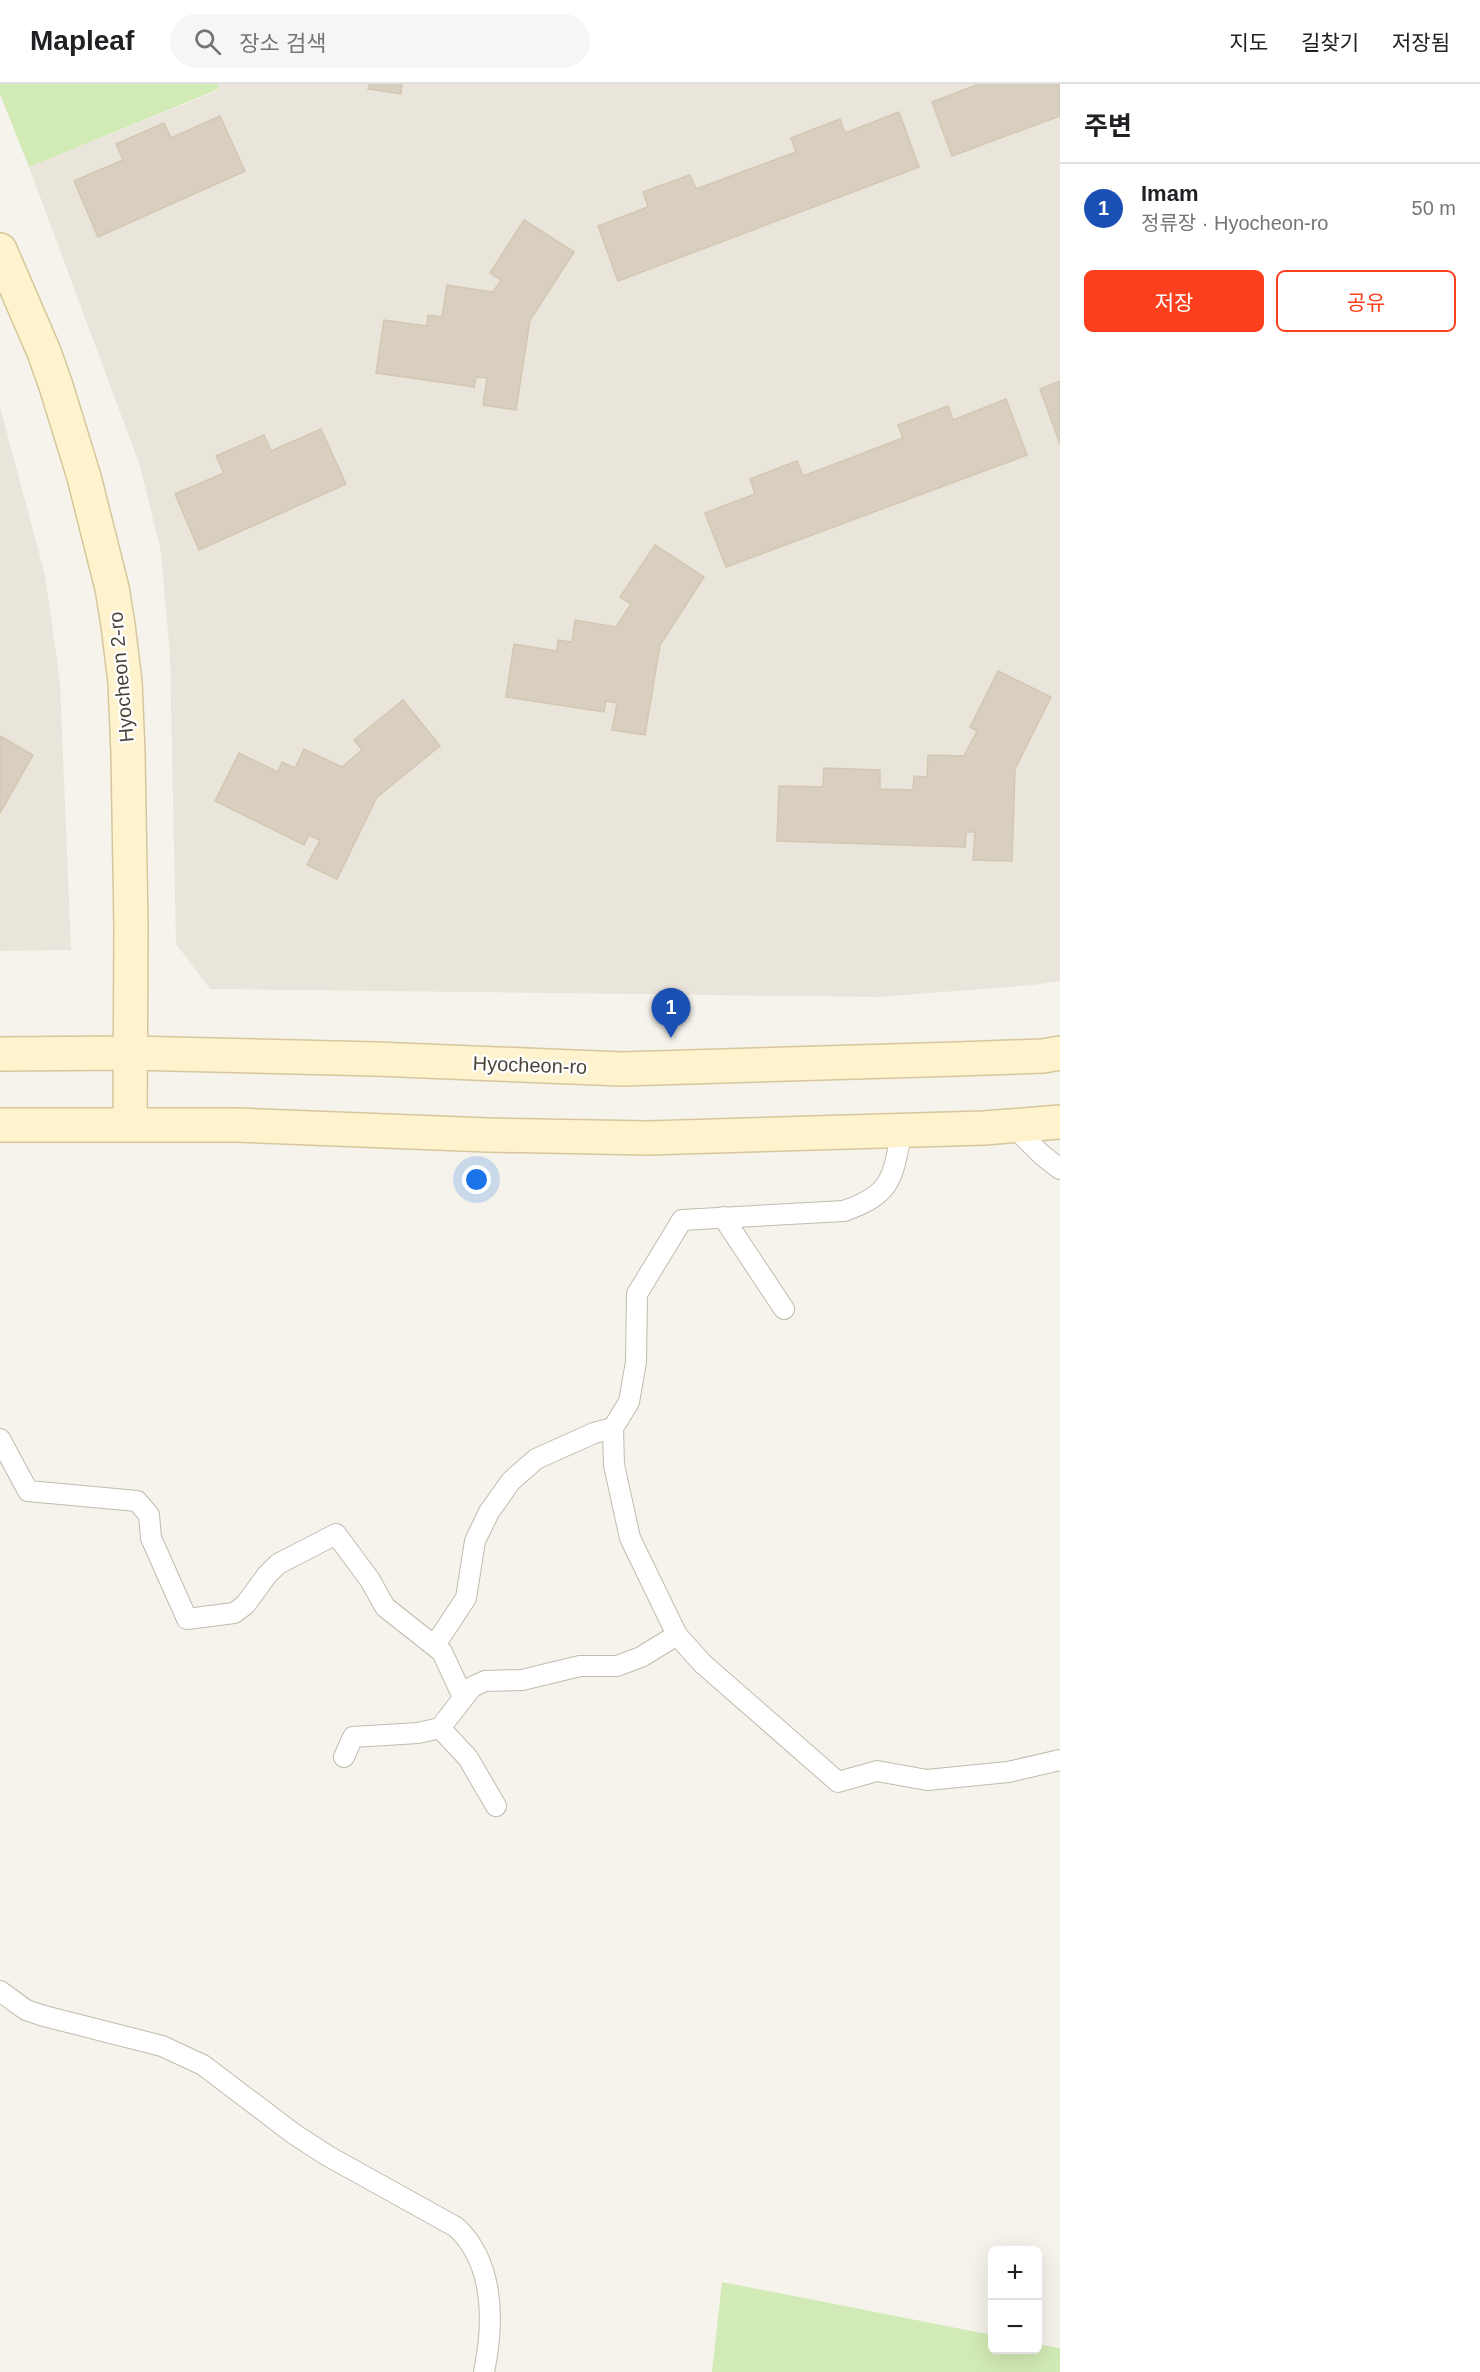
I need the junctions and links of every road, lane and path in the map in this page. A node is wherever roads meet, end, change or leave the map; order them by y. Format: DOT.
graph roads {
  1 [pos="0,250"];
  2 [pos="129,1053"];
  3 [pos="1060,1053"];
  4 [pos="0,1054"];
  5 [pos="1060,1122"];
  6 [pos="130,1124"];
  7 [pos="0,1125"];
  8 [pos="1013,1126"];
  9 [pos="902,1131"];
  10 [pos="1060,1169"];
  11 [pos="723,1217"];
  12 [pos="784,1309"];
  13 [pos="613,1428"];
  14 [pos="0,1439"];
  15 [pos="677,1635"];
  16 [pos="435,1645"];
  17 [pos="463,1697"];
  18 [pos="440,1728"];
  19 [pos="344,1757"];
  20 [pos="1060,1760"];
  21 [pos="496,1806"];
  22 [pos="0,1991"];
  23 [pos="484,2372"];
  1 -- 2 [label="main road, Hyocheon 2-ro"];
  2 -- 3 [label="main road, Hyocheon-ro"];
  2 -- 4 [label="main road, Hyocheon-ro"];
  2 -- 6 [label="main road, Hyocheon 2-ro"];
  5 -- 8 [label="main road"];
  6 -- 7 [label="main road"];
  6 -- 9 [label="main road"];
  8 -- 9 [label="main road"];
  8 -- 10 [label="lane"];
  9 -- 11 [label="lane"];
  11 -- 12 [label="lane"];
  11 -- 13 [label="lane"];
  13 -- 15 [label="lane"];
  13 -- 16 [label="lane"];
  14 -- 16 [label="lane"];
  15 -- 17 [label="lane"];
  15 -- 20 [label="lane"];
  16 -- 17 [label="lane"];
  17 -- 18 [label="lane"];
  18 -- 19 [label="lane"];
  18 -- 21 [label="lane"];
  22 -- 23 [label="lane"];
}
